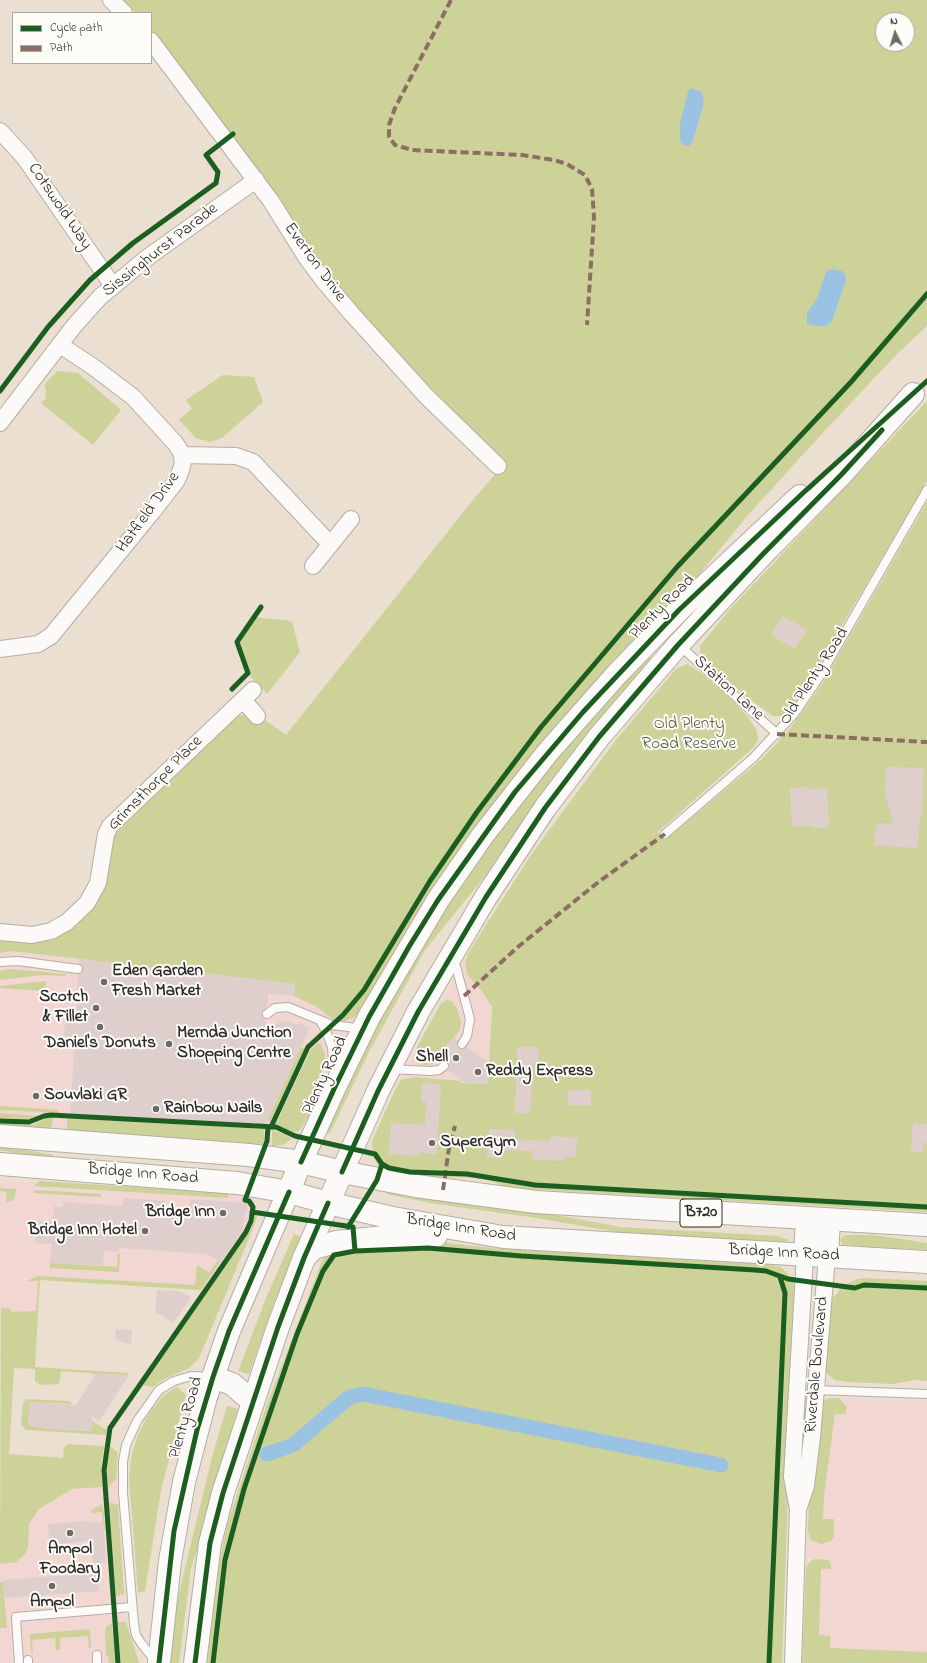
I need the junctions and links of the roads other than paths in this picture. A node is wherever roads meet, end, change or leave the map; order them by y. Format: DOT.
graph roads {
  1 [pos="111,0"];
  2 [pos="123,12"];
  3 [pos="152,42"];
  4 [pos="0,131"];
  5 [pos="256,180"];
  6 [pos="113,286"];
  7 [pos="60,345"];
  8 [pos="920,388"];
  9 [pos="2,416"];
  10 [pos="182,463"];
  11 [pos="498,466"];
  12 [pos="927,490"];
  13 [pos="351,519"];
  14 [pos="330,544"];
  15 [pos="312,566"];
  16 [pos="678,645"];
  17 [pos="0,649"];
  18 [pos="257,716"];
  19 [pos="777,734"];
  20 [pos="665,834"];
  21 [pos="0,932"];
  22 [pos="452,952"];
  23 [pos="0,962"];
  24 [pos="78,969"];
  25 [pos="267,1014"];
  26 [pos="370,1017"];
  27 [pos="320,1021"];
  28 [pos="462,1044"];
  29 [pos="444,1066"];
  30 [pos="389,1069"];
  31 [pos="334,1089"];
  32 [pos="0,1136"];
  33 [pos="301,1162"];
  34 [pos="0,1164"];
  35 [pos="342,1172"];
  36 [pos="289,1192"];
  37 [pos="328,1203"];
  38 [pos="807,1219"];
  39 [pos="829,1220"];
  40 [pos="927,1225"];
  41 [pos="503,1237"];
  42 [pos="805,1255"];
  43 [pos="827,1256"];
  44 [pos="304,1258"];
  45 [pos="927,1262"];
  46 [pos="213,1377"];
  47 [pos="797,1390"];
  48 [pos="816,1390"];
  49 [pos="927,1394"];
  50 [pos="252,1401"];
  51 [pos="798,1509"];
  52 [pos="132,1607"];
  53 [pos="17,1662"];
  54 [pos="158,1663"];
  55 [pos="195,1663"];
  56 [pos="793,1663"];
  1 -- 2 [label="street"];
  3 -- 5 [label="street, Everton Drive"];
  4 -- 6 [label="street, Cotswold Way"];
  5 -- 6 [label="street, Sissinghurst Parade"];
  5 -- 11 [label="street, Everton Drive"];
  6 -- 7 [label="street, Sissinghurst Parade"];
  7 -- 9 [label="street, Sissinghurst Parade"];
  7 -- 10 [label="street, Hatfield Drive"];
  8 -- 16 [label="main road, Plenty Road"];
  8 -- 26 [label="main road, Plenty Road"];
  10 -- 14 [label="street"];
  10 -- 17 [label="street, Hatfield Drive"];
  12 -- 19 [label="lane, Old Plenty Road"];
  13 -- 14 [label="street"];
  14 -- 15 [label="street"];
  16 -- 19 [label="lane, Station Lane"];
  16 -- 22 [label="main road, Plenty Road"];
  18 -- 21 [label="street, Grimsthorpe Place"];
  19 -- 20 [label="lane, Old Plenty Road"];
  22 -- 28 [label="lane"];
  22 -- 30 [label="main road, Plenty Road"];
  23 -- 24 [label="lane"];
  25 -- 27 [label="lane"];
  26 -- 27 [label="lane"];
  26 -- 31 [label="main road, Plenty Road"];
  27 -- 31 [label="lane"];
  29 -- 30 [label="lane"];
  30 -- 35 [label="main road, Plenty Road"];
  31 -- 33 [label="main road, Plenty Road"];
  32 -- 33 [label="main road, Bridge Inn Road"];
  33 -- 35 [label="main road, Bridge Inn Road / B720"];
  33 -- 36 [label="main road, Plenty Road"];
  34 -- 36 [label="main road, Bridge Inn Road"];
  35 -- 37 [label="main road, Plenty Road"];
  35 -- 38 [label="main road, Bridge Inn Road / B720"];
  36 -- 37 [label="main road, Bridge Inn Road / B720"];
  36 -- 46 [label="main road, Plenty Road"];
  37 -- 41 [label="main road, Bridge Inn Road / B720"];
  37 -- 44 [label="main road, Plenty Road"];
  38 -- 39 [label="main road, Bridge Inn Road / B720"];
  38 -- 42 [label="main road, Riverdale Boulevard"];
  39 -- 40 [label="main road, Bridge Inn Road / B720"];
  39 -- 43 [label="main road, Riverdale Boulevard"];
  41 -- 42 [label="main road, Bridge Inn Road / B720"];
  41 -- 44 [label="main road"];
  42 -- 43 [label="main road, Bridge Inn Road / B720"];
  42 -- 47 [label="street, Riverdale Boulevard"];
  43 -- 45 [label="main road, Bridge Inn Road / B720"];
  43 -- 48 [label="street, Riverdale Boulevard"];
  44 -- 50 [label="main road, Plenty Road"];
  46 -- 50 [label="main road"];
  46 -- 52 [label="lane"];
  46 -- 54 [label="main road, Plenty Road"];
  47 -- 48 [label="street"];
  47 -- 51 [label="street, Riverdale Boulevard"];
  48 -- 49 [label="lane"];
  48 -- 51 [label="street, Riverdale Boulevard"];
  50 -- 55 [label="main road, Plenty Road"];
  51 -- 56 [label="street, Riverdale Boulevard"];
  52 -- 53 [label="lane"];
  52 -- 54 [label="lane"];
}
